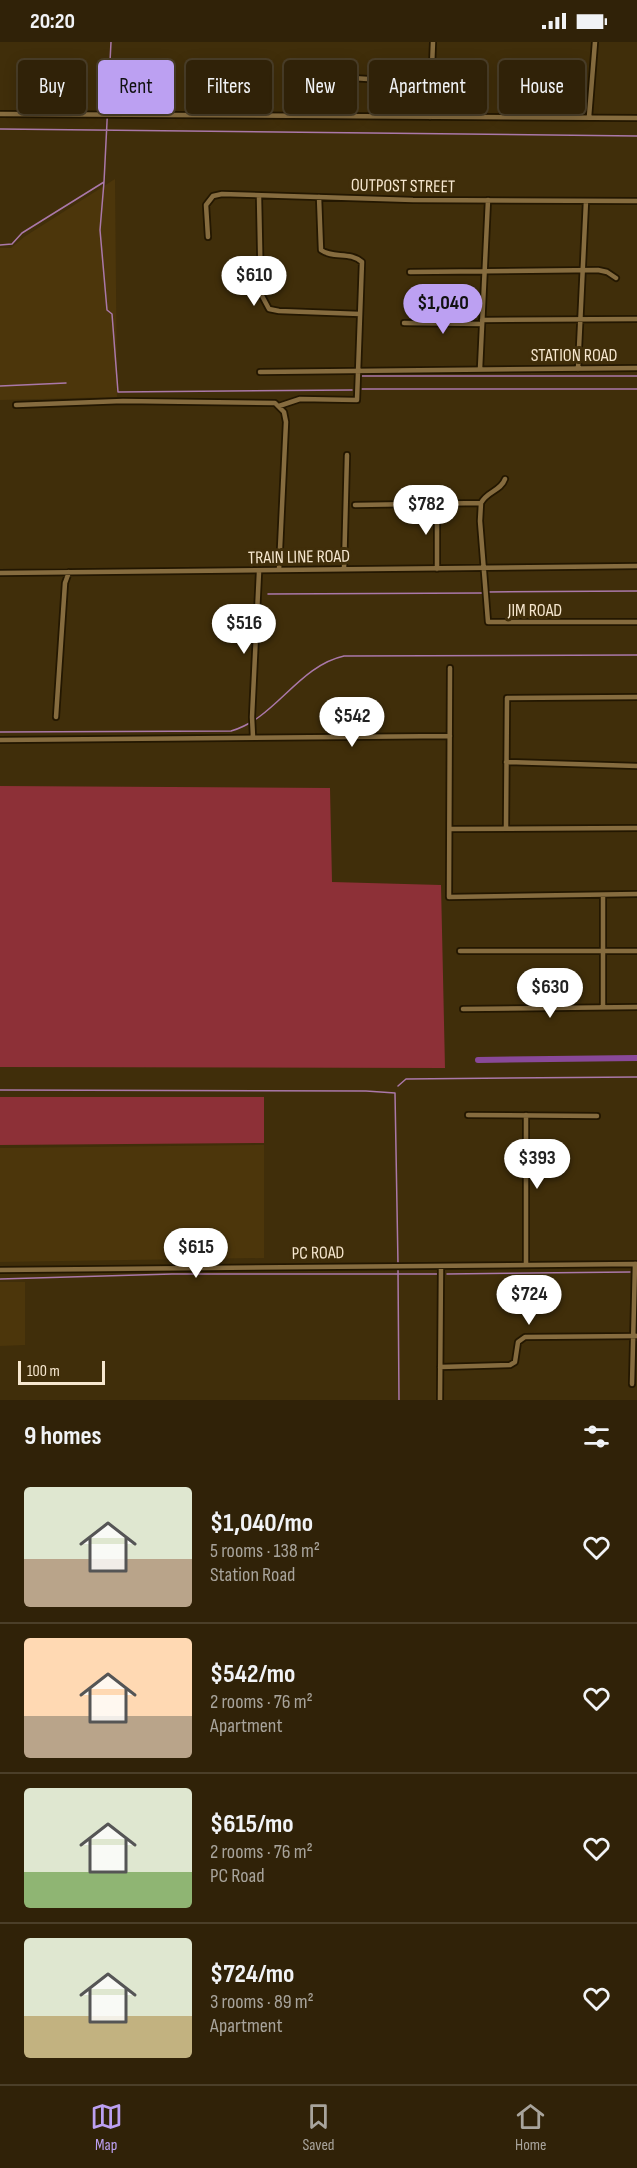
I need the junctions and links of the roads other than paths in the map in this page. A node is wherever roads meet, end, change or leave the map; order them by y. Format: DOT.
graph roads {
  1 [pos="433,42"];
  2 [pos="595,42"];
  3 [pos="432,60"];
  4 [pos="0,114"];
  5 [pos="430,117"];
  6 [pos="590,117"];
  7 [pos="637,118"];
  8 [pos="259,197"];
  9 [pos="319,197"];
  10 [pos="488,200"];
  11 [pos="586,201"];
  12 [pos="637,201"];
  13 [pos="208,237"];
  14 [pos="485,270"];
  15 [pos="584,270"];
  16 [pos="410,272"];
  17 [pos="616,278"];
  18 [pos="360,314"];
  19 [pos="637,319"];
  20 [pos="581,321"];
  21 [pos="482,322"];
  22 [pos="404,323"];
  23 [pos="637,368"];
  24 [pos="480,369"];
  25 [pos="578,369"];
  26 [pos="358,371"];
  27 [pos="260,372"];
  28 [pos="16,405"];
  29 [pos="279,406"];
  30 [pos="347,455"];
  31 [pos="505,479"];
  32 [pos="481,503"];
  33 [pos="437,504"];
  34 [pos="356,505"];
  35 [pos="637,566"];
  36 [pos="344,569"];
  37 [pos="437,569"];
  38 [pos="484,569"];
  39 [pos="279,570"];
  40 [pos="69,572"];
  41 [pos="259,572"];
  42 [pos="0,573"];
  43 [pos="637,622"];
  44 [pos="450,668"];
  45 [pos="637,697"];
  46 [pos="56,717"];
  47 [pos="450,736"];
  48 [pos="253,737"];
  49 [pos="0,740"];
  50 [pos="506,762"];
  51 [pos="637,766"];
  52 [pos="637,828"];
  53 [pos="451,829"];
  54 [pos="506,829"];
  55 [pos="637,894"];
  56 [pos="603,895"];
  57 [pos="460,951"];
  58 [pos="603,951"];
  59 [pos="637,951"];
  60 [pos="603,1007"];
  61 [pos="637,1007"];
  62 [pos="463,1009"];
  63 [pos="468,1115"];
  64 [pos="526,1115"];
  65 [pos="597,1116"];
  66 [pos="526,1264"];
  67 [pos="636,1264"];
  68 [pos="441,1266"];
  69 [pos="0,1270"];
  70 [pos="635,1336"];
  71 [pos="440,1367"];
  72 [pos="632,1384"];
  73 [pos="440,1400"];
  1 -- 3 [label="street"];
  2 -- 6 [label="street"];
  4 -- 5 [label="street"];
  5 -- 6 [label="street"];
  6 -- 7 [label="street"];
  8 -- 9 [label="street, OUTPOST STREET"];
  8 -- 13 [label="street, OUTPOST STREET"];
  8 -- 18 [label="street"];
  9 -- 10 [label="street, OUTPOST STREET"];
  9 -- 18 [label="street"];
  10 -- 11 [label="street, OUTPOST STREET"];
  10 -- 14 [label="street"];
  11 -- 12 [label="street, OUTPOST STREET"];
  11 -- 15 [label="street"];
  14 -- 15 [label="street"];
  14 -- 16 [label="street"];
  14 -- 21 [label="street"];
  15 -- 17 [label="street"];
  15 -- 20 [label="street"];
  18 -- 26 [label="street"];
  19 -- 20 [label="street"];
  20 -- 21 [label="street"];
  20 -- 25 [label="street"];
  21 -- 22 [label="street"];
  21 -- 24 [label="street"];
  23 -- 25 [label="street, STATION ROAD"];
  24 -- 25 [label="street, STATION ROAD"];
  24 -- 26 [label="street, STATION ROAD"];
  26 -- 27 [label="street, STATION ROAD"];
  26 -- 29 [label="street"];
  28 -- 29 [label="street"];
  29 -- 39 [label="street"];
  30 -- 36 [label="street"];
  31 -- 32 [label="street"];
  32 -- 33 [label="street"];
  32 -- 38 [label="street, JIM ROAD"];
  33 -- 34 [label="street"];
  33 -- 37 [label="street"];
  35 -- 38 [label="street, TRAIN LINE ROAD"];
  36 -- 37 [label="street, TRAIN LINE ROAD"];
  36 -- 39 [label="street, TRAIN LINE ROAD"];
  37 -- 38 [label="street, TRAIN LINE ROAD"];
  38 -- 43 [label="street, JIM ROAD"];
  39 -- 41 [label="street, TRAIN LINE ROAD"];
  40 -- 41 [label="street, TRAIN LINE ROAD"];
  40 -- 42 [label="street, TRAIN LINE ROAD"];
  40 -- 46 [label="street"];
  41 -- 48 [label="street"];
  44 -- 47 [label="street"];
  45 -- 50 [label="street"];
  47 -- 48 [label="street"];
  47 -- 53 [label="street"];
  48 -- 49 [label="street"];
  50 -- 51 [label="street"];
  50 -- 54 [label="street"];
  52 -- 54 [label="street"];
  53 -- 54 [label="street"];
  53 -- 56 [label="street"];
  55 -- 56 [label="street"];
  56 -- 58 [label="street"];
  57 -- 58 [label="street"];
  58 -- 59 [label="street"];
  58 -- 60 [label="street"];
  60 -- 61 [label="street"];
  60 -- 62 [label="street"];
  63 -- 64 [label="street"];
  64 -- 65 [label="street"];
  64 -- 66 [label="street"];
  66 -- 67 [label="street, PC ROAD"];
  66 -- 68 [label="street, PC ROAD"];
  67 -- 70 [label="street"];
  68 -- 69 [label="street, PC ROAD"];
  68 -- 71 [label="street"];
  70 -- 71 [label="street"];
  70 -- 72 [label="street"];
  71 -- 73 [label="street"];
}
